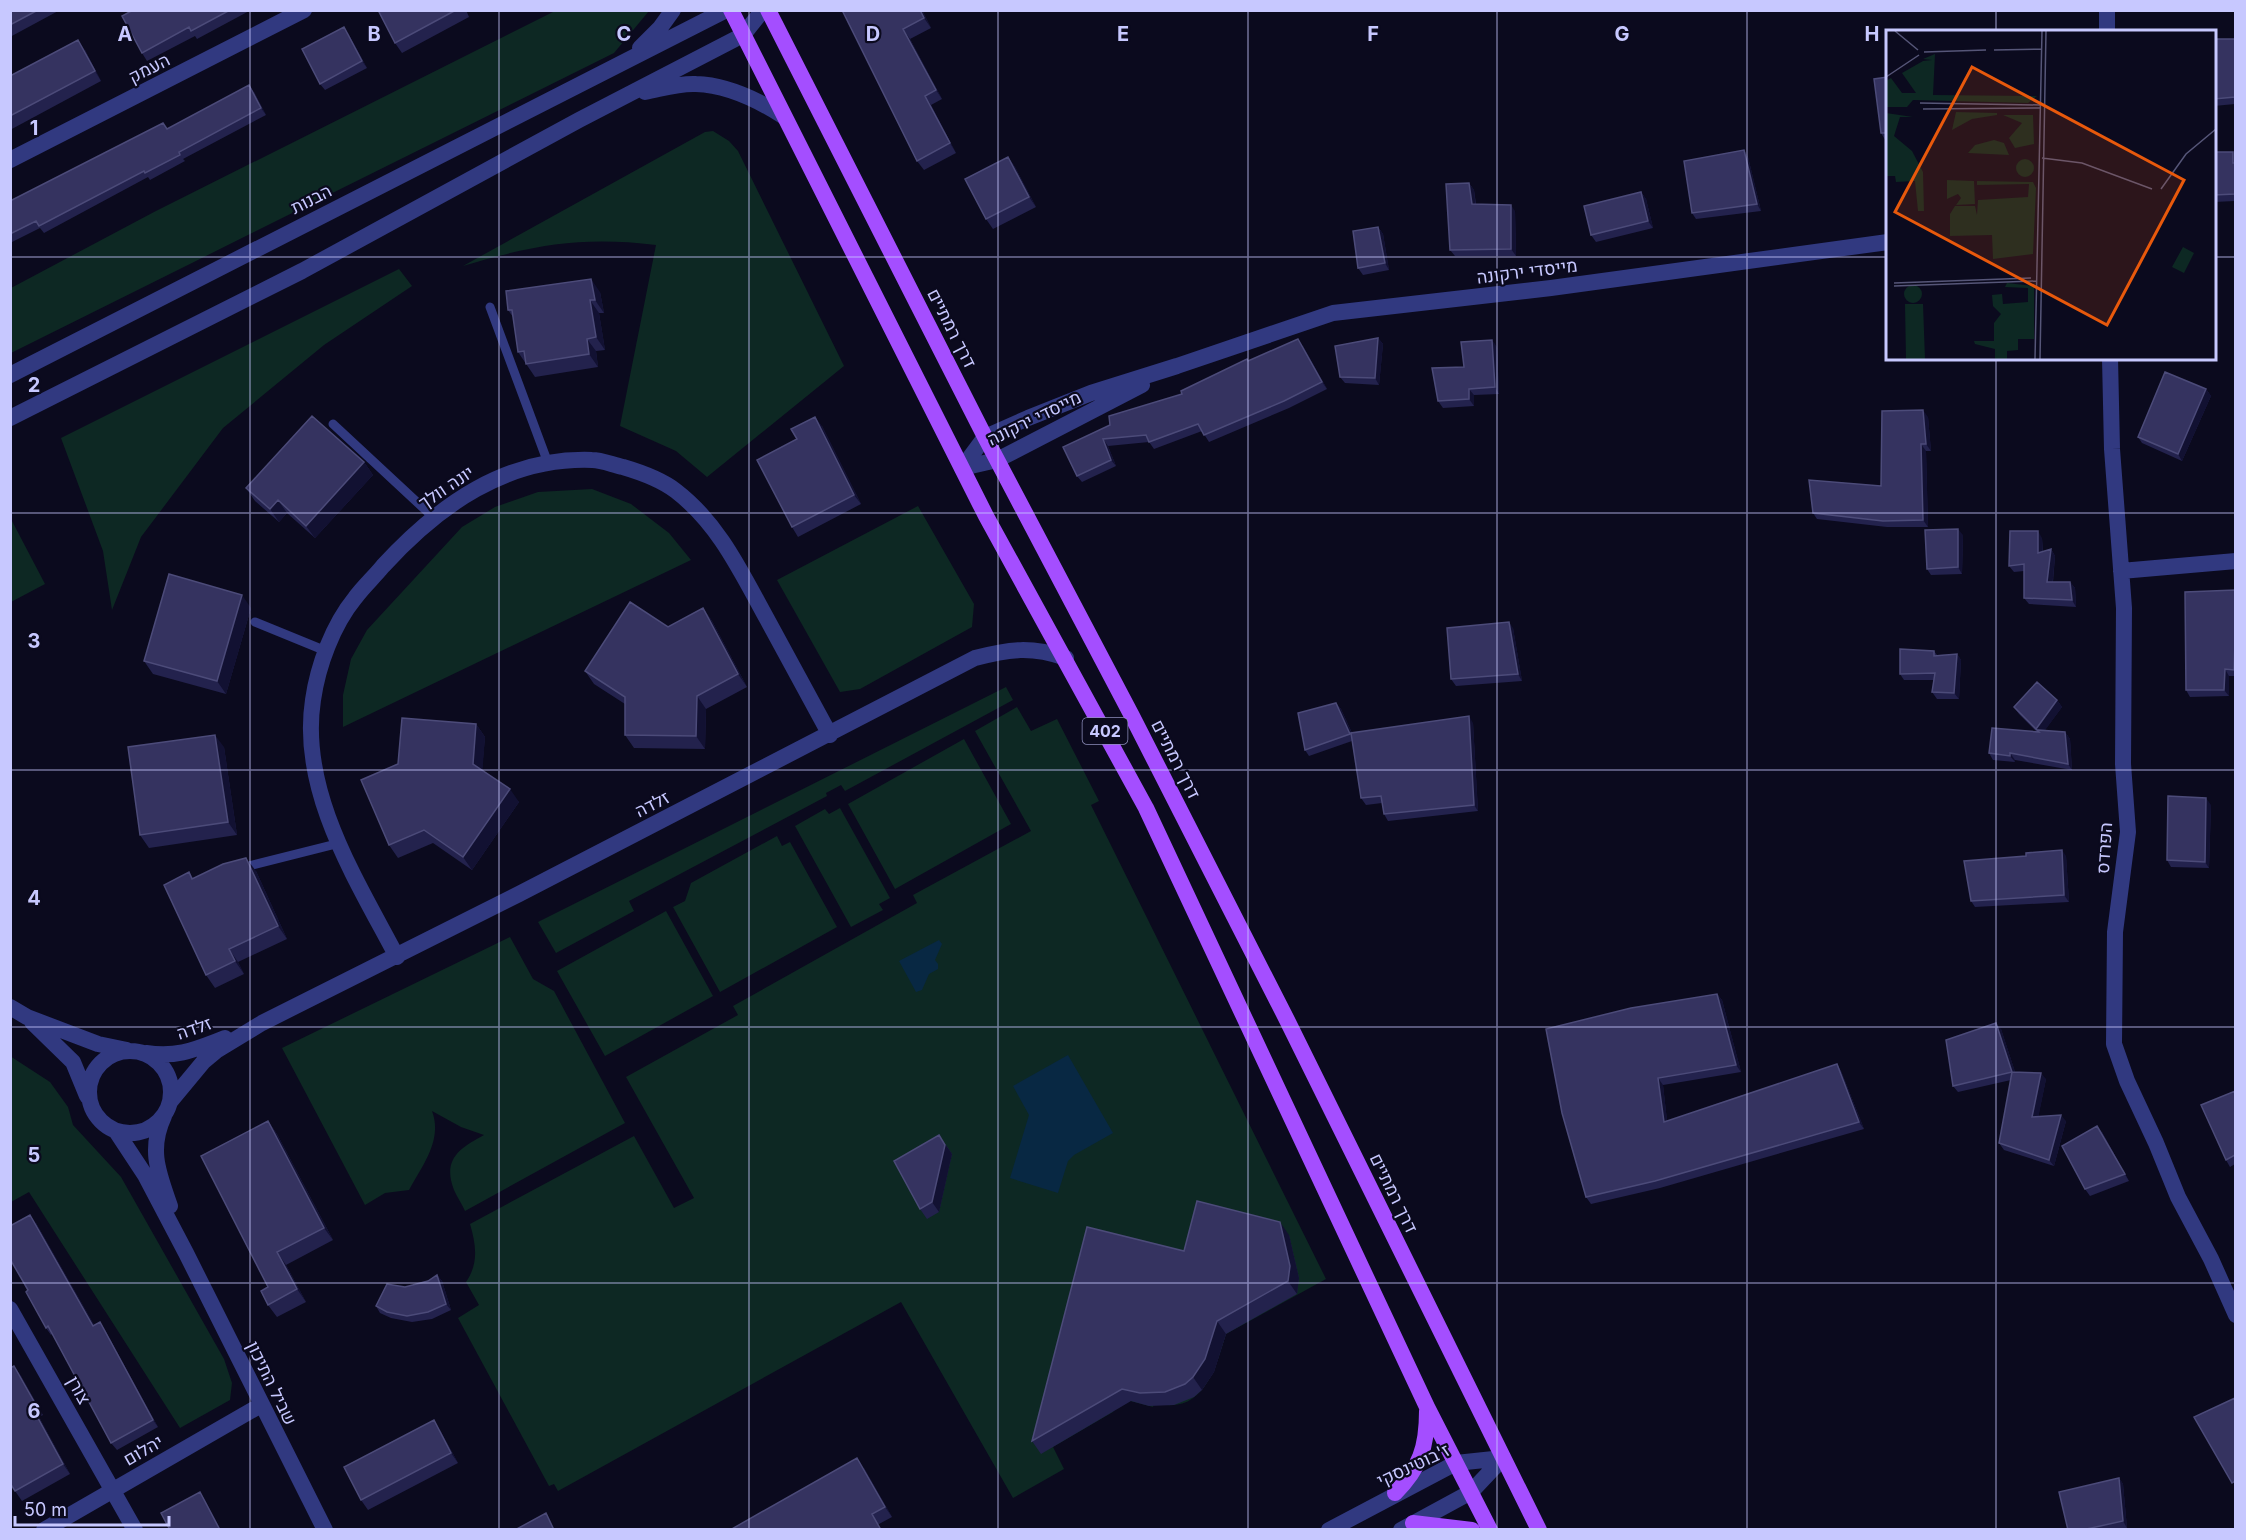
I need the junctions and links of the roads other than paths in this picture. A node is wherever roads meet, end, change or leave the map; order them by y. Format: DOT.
graph roads {
  1 [pos="304,10"];
  2 [pos="673,10"];
  3 [pos="726,10"];
  4 [pos="731,10"];
  5 [pos="763,10"];
  6 [pos="768,10"];
  7 [pos="2107,10"];
  8 [pos="2107,30"];
  9 [pos="743,35"];
  10 [pos="629,60"];
  11 [pos="624,97"];
  12 [pos="783,116"];
  13 [pos="10,160"];
  14 [pos="1886,242"];
  15 [pos="490,307"];
  16 [pos="2110,360"];
  17 [pos="1177,366"];
  18 [pos="10,375"];
  19 [pos="10,418"];
  20 [pos="333,424"];
  21 [pos="985,437"];
  22 [pos="997,460"];
  23 [pos="548,463"];
  24 [pos="962,468"];
  25 [pos="433,517"];
  26 [pos="2235,561"];
  27 [pos="2121,571"];
  28 [pos="255,622"];
  29 [pos="326,651"];
  30 [pos="1066,658"];
  31 [pos="830,735"];
  32 [pos="340,843"];
  33 [pos="226,872"];
  34 [pos="397,957"];
  35 [pos="10,1007"];
  36 [pos="27,1017"];
  37 [pos="262,1023"];
  38 [pos="133,1051"];
  39 [pos="90,1102"];
  40 [pos="167,1108"];
  41 [pos="116,1131"];
  42 [pos="186,1253"];
  43 [pos="10,1309"];
  44 [pos="2235,1315"];
  45 [pos="261,1405"];
  46 [pos="1428,1407"];
  47 [pos="1503,1458"];
  48 [pos="1455,1463"];
  49 [pos="113,1490"];
  50 [pos="1471,1492"];
  51 [pos="1395,1493"];
  52 [pos="1407,1526"];
  53 [pos="44,1530"];
  54 [pos="135,1530"];
  55 [pos="325,1530"];
  56 [pos="1329,1530"];
  57 [pos="1472,1530"];
  58 [pos="1490,1530"];
  59 [pos="1539,1530"];
  1 -- 13 [label="street, העמק"];
  2 -- 10 [label="street, הבנות"];
  3 -- 10 [label="street, הבנות"];
  4 -- 9 [label="main road, 402"];
  5 -- 9 [label="street"];
  6 -- 21 [label="main road, דרך רמתיים / 402"];
  7 -- 8 [label="street"];
  9 -- 11 [label="street"];
  9 -- 12 [label="main road, 402"];
  10 -- 18 [label="street, הבנות"];
  11 -- 12 [label="street"];
  11 -- 19 [label="street"];
  12 -- 24 [label="main road, 402"];
  14 -- 17 [label="street, מייסדי ירקונה"];
  15 -- 23 [label="lane"];
  16 -- 27 [label="street, הפרדס"];
  17 -- 21 [label="street, מייסדי ירקונה"];
  17 -- 22 [label="street, מייסדי ירקונה"];
  20 -- 25 [label="lane"];
  21 -- 22 [label="main road, דרך רמתיים / 402"];
  21 -- 24 [label="street, מייסדי ירקונה"];
  22 -- 24 [label="street, מייסדי ירקונה"];
  22 -- 47 [label="main road, דרך רמתיים / 402"];
  23 -- 25 [label="street, יונה וולך"];
  23 -- 31 [label="street, יונה וולך"];
  24 -- 30 [label="main road, 402"];
  25 -- 29 [label="street, יונה וולך"];
  26 -- 27 [label="street"];
  27 -- 44 [label="street, הפרדס"];
  28 -- 29 [label="lane"];
  29 -- 32 [label="street, יונה וולך"];
  30 -- 31 [label="street, זלדה"];
  30 -- 46 [label="main road, 402"];
  31 -- 34 [label="street, זלדה"];
  32 -- 33 [label="lane"];
  32 -- 34 [label="street, יונה וולך"];
  34 -- 37 [label="street, זלדה"];
  35 -- 36 [label="street"];
  36 -- 38 [label="street, זלדה"];
  36 -- 39 [label="street"];
  37 -- 38 [label="street, זלדה"];
  37 -- 40 [label="street, זלדה"];
  38 -- 39 [label="street"];
  38 -- 40 [label="street"];
  39 -- 41 [label="street"];
  40 -- 41 [label="street"];
  40 -- 42 [label="street, שביל התיכון"];
  41 -- 42 [label="street, שביל התיכון"];
  42 -- 45 [label="street, שביל התיכון"];
  43 -- 49 [label="street, צורן"];
  45 -- 49 [label="street, יהלום"];
  45 -- 55 [label="street, שביל התיכון"];
  46 -- 48 [label="main road, 402"];
  46 -- 51 [label="main road"];
  47 -- 48 [label="street, ז'בוטינסקי"];
  47 -- 50 [label="street"];
  47 -- 59 [label="main road, דרך רמתיים / 402"];
  48 -- 50 [label="main road, 402"];
  48 -- 51 [label="street, ז'בוטינסקי"];
  49 -- 53 [label="street, יהלום"];
  49 -- 54 [label="street, צורן"];
  50 -- 52 [label="street"];
  50 -- 58 [label="main road, 402"];
  51 -- 56 [label="street, ז'בוטינסקי"];
  52 -- 57 [label="main road"];
}
